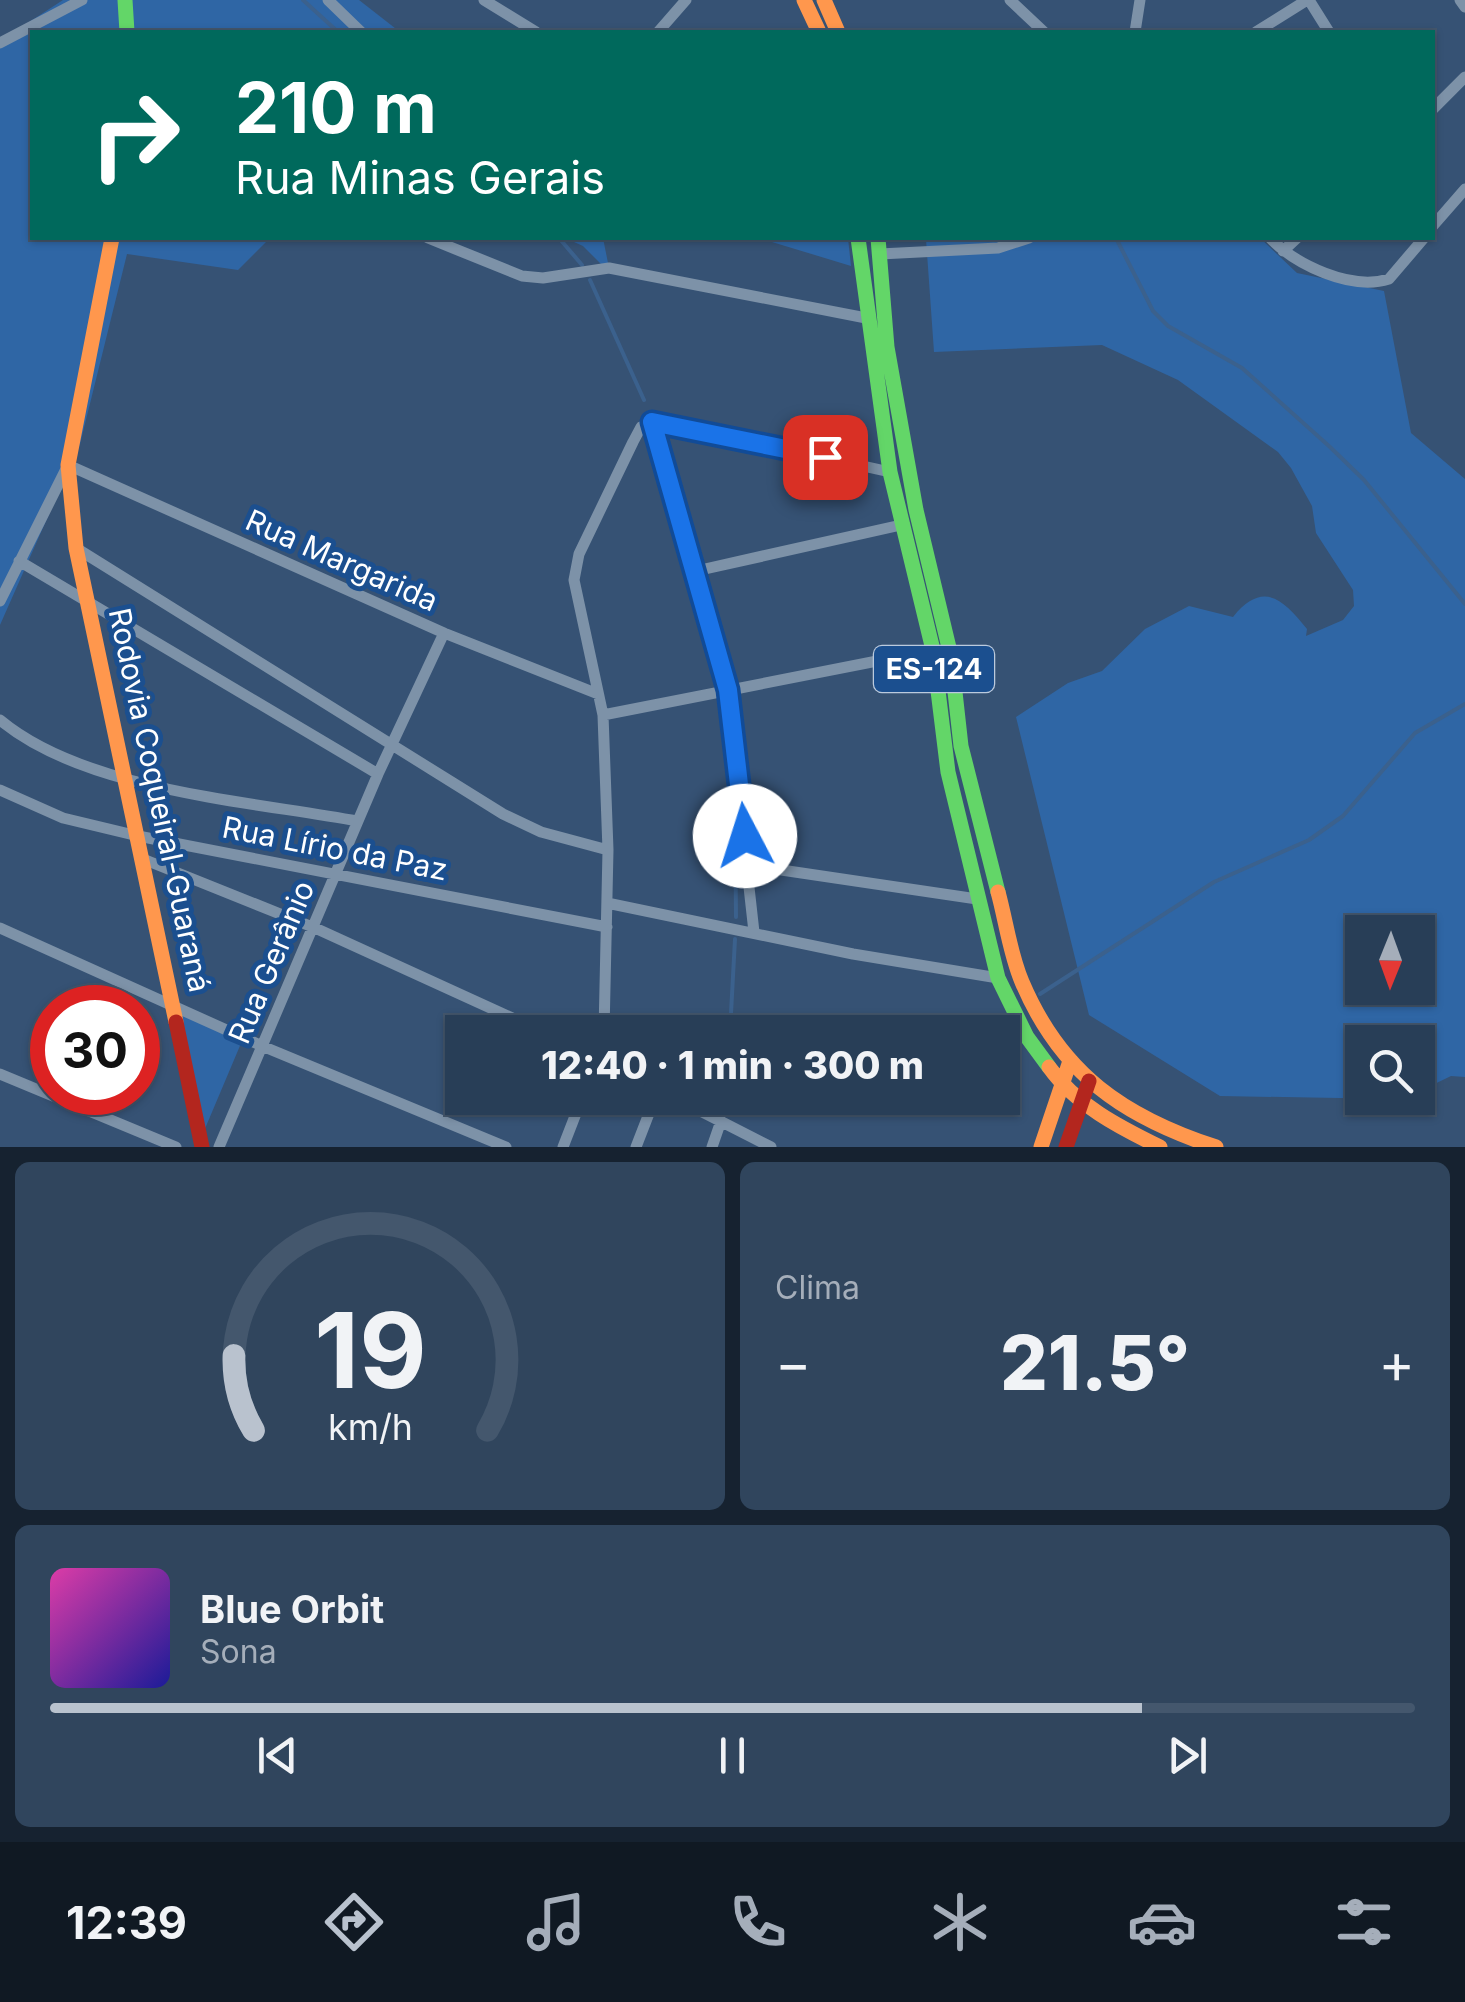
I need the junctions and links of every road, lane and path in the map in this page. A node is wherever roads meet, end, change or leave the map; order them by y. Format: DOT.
graph roads {
  1 [pos="82,0"];
  2 [pos="125,0"];
  3 [pos="328,0"];
  4 [pos="484,0"];
  5 [pos="686,0"];
  6 [pos="804,0"];
  7 [pos="824,0"];
  8 [pos="1010,0"];
  9 [pos="1140,0"];
  10 [pos="1308,0"];
  11 [pos="1460,0"];
  12 [pos="1465,7"];
  13 [pos="661,28"];
  14 [pos="127,30"];
  15 [pos="359,30"];
  16 [pos="533,30"];
  17 [pos="818,30"];
  18 [pos="837,30"];
  19 [pos="1042,30"];
  20 [pos="1136,30"];
  21 [pos="1259,30"];
  22 [pos="1328,30"];
  23 [pos="0,44"];
  24 [pos="1465,77"];
  25 [pos="1435,107"];
  26 [pos="1465,188"];
  27 [pos="1435,223"];
  28 [pos="112,240"];
  29 [pos="433,240"];
  30 [pos="858,240"];
  31 [pos="1023,240"];
  32 [pos="1272,240"];
  33 [pos="1295,240"];
  34 [pos="1422,240"];
  35 [pos="879,246"];
  36 [pos="1283,251"];
  37 [pos="866,318"];
  38 [pos="652,422"];
  39 [pos="68,465"];
  40 [pos="890,472"];
  41 [pos="902,525"];
  42 [pos="76,548"];
  43 [pos="19,560"];
  44 [pos="696,570"];
  45 [pos="90,600"];
  46 [pos="0,601"];
  47 [pos="444,632"];
  48 [pos="933,650"];
  49 [pos="728,690"];
  50 [pos="598,694"];
  51 [pos="602,715"];
  52 [pos="0,720"];
  53 [pos="392,742"];
  54 [pos="378,774"];
  55 [pos="125,778"];
  56 [pos="0,790"];
  57 [pos="357,821"];
  58 [pos="138,836"];
  59 [pos="608,850"];
  60 [pos="143,859"];
  61 [pos="748,865"];
  62 [pos="337,874"];
  63 [pos="978,899"];
  64 [pos="607,903"];
  65 [pos="607,927"];
  66 [pos="0,928"];
  67 [pos="315,928"];
  68 [pos="754,932"];
  69 [pos="998,978"];
  70 [pos="174,1008"];
  71 [pos="506,1015"];
  72 [pos="604,1015"];
  73 [pos="262,1046"];
  74 [pos="1069,1064"];
  75 [pos="0,1074"];
  76 [pos="1089,1081"];
  77 [pos="1060,1083"];
  78 [pos="1080,1102"];
  79 [pos="575,1115"];
  80 [pos="648,1115"];
  81 [pos="709,1115"];
  82 [pos="721,1121"];
  83 [pos="176,1147"];
  84 [pos="202,1147"];
  85 [pos="219,1147"];
  86 [pos="506,1147"];
  87 [pos="563,1147"];
  88 [pos="636,1147"];
  89 [pos="712,1147"];
  90 [pos="770,1147"];
  91 [pos="1040,1147"];
  92 [pos="1066,1147"];
  93 [pos="1160,1147"];
  94 [pos="1216,1147"];
  1 -- 23 [label="street"];
  2 -- 14 [label="main road"];
  3 -- 15 [label="street"];
  4 -- 16 [label="street"];
  5 -- 13 [label="street"];
  6 -- 17 [label="main road"];
  7 -- 18 [label="main road"];
  8 -- 19 [label="street"];
  9 -- 20 [label="street"];
  10 -- 21 [label="street"];
  10 -- 22 [label="street"];
  11 -- 12 [label="street"];
  24 -- 25 [label="street"];
  26 -- 27 [label="street"];
  28 -- 39 [label="main road, Rodovia Coqueiral-Guaraná"];
  29 -- 37 [label="street"];
  30 -- 37 [label="main road, ES-124"];
  31 -- 35 [label="street"];
  32 -- 36 [label="street"];
  33 -- 36 [label="street"];
  34 -- 36 [label="street"];
  35 -- 74 [label="main road, ES-124"];
  37 -- 40 [label="main road, ES-124"];
  38 -- 40 [label="street"];
  38 -- 44 [label="street"];
  38 -- 50 [label="street"];
  39 -- 42 [label="main road, Rodovia Coqueiral-Guaraná"];
  39 -- 43 [label="street"];
  39 -- 47 [label="street, Rua Margarida"];
  40 -- 41 [label="main road, ES-124"];
  41 -- 44 [label="street"];
  41 -- 48 [label="main road, ES-124"];
  42 -- 45 [label="main road, Rodovia Coqueiral-Guaraná"];
  42 -- 53 [label="street"];
  43 -- 45 [label="street"];
  43 -- 46 [label="street"];
  44 -- 49 [label="street"];
  45 -- 54 [label="street"];
  45 -- 55 [label="main road, Rodovia Coqueiral-Guaraná"];
  47 -- 50 [label="street, Rua Margarida"];
  47 -- 53 [label="street, Rua Gerânio"];
  48 -- 49 [label="street"];
  48 -- 63 [label="main road, ES-124"];
  49 -- 51 [label="street"];
  49 -- 61 [label="street"];
  50 -- 51 [label="street"];
  51 -- 59 [label="street"];
  52 -- 55 [label="street"];
  53 -- 54 [label="street, Rua Gerânio"];
  53 -- 59 [label="street"];
  54 -- 57 [label="street, Rua Gerânio"];
  55 -- 57 [label="street"];
  55 -- 58 [label="main road, Rodovia Coqueiral-Guaraná"];
  56 -- 58 [label="street, Rua Lírio da Paz"];
  57 -- 62 [label="street, Rua Gerânio"];
  58 -- 60 [label="main road, Rodovia Coqueiral-Guaraná"];
  58 -- 62 [label="street, Rua Lírio da Paz"];
  59 -- 64 [label="street"];
  60 -- 67 [label="street"];
  60 -- 70 [label="main road, Rodovia Coqueiral-Guaraná"];
  61 -- 63 [label="street"];
  61 -- 68 [label="street"];
  62 -- 65 [label="street, Rua Lírio da Paz"];
  62 -- 67 [label="street, Rua Gerânio"];
  63 -- 69 [label="main road, ES-124"];
  64 -- 65 [label="street"];
  64 -- 68 [label="street"];
  65 -- 72 [label="street"];
  66 -- 70 [label="street"];
  67 -- 71 [label="street"];
  67 -- 73 [label="street, Rua Gerânio"];
  68 -- 69 [label="street"];
  69 -- 77 [label="main road, ES-124"];
  70 -- 73 [label="street"];
  70 -- 84 [label="main road, Rodovia Coqueiral-Guaraná"];
  73 -- 85 [label="street, Rua Gerânio"];
  73 -- 86 [label="street"];
  74 -- 76 [label="main road, ES-124"];
  74 -- 77 [label="main road"];
  75 -- 83 [label="street"];
  76 -- 78 [label="main road"];
  76 -- 94 [label="main road, ES-124"];
  77 -- 78 [label="main road, ES-124"];
  77 -- 91 [label="main road"];
  78 -- 92 [label="main road"];
  78 -- 93 [label="main road, ES-124"];
  79 -- 87 [label="street"];
  80 -- 88 [label="street"];
  81 -- 82 [label="street"];
  82 -- 89 [label="street"];
  82 -- 90 [label="street"];
}
